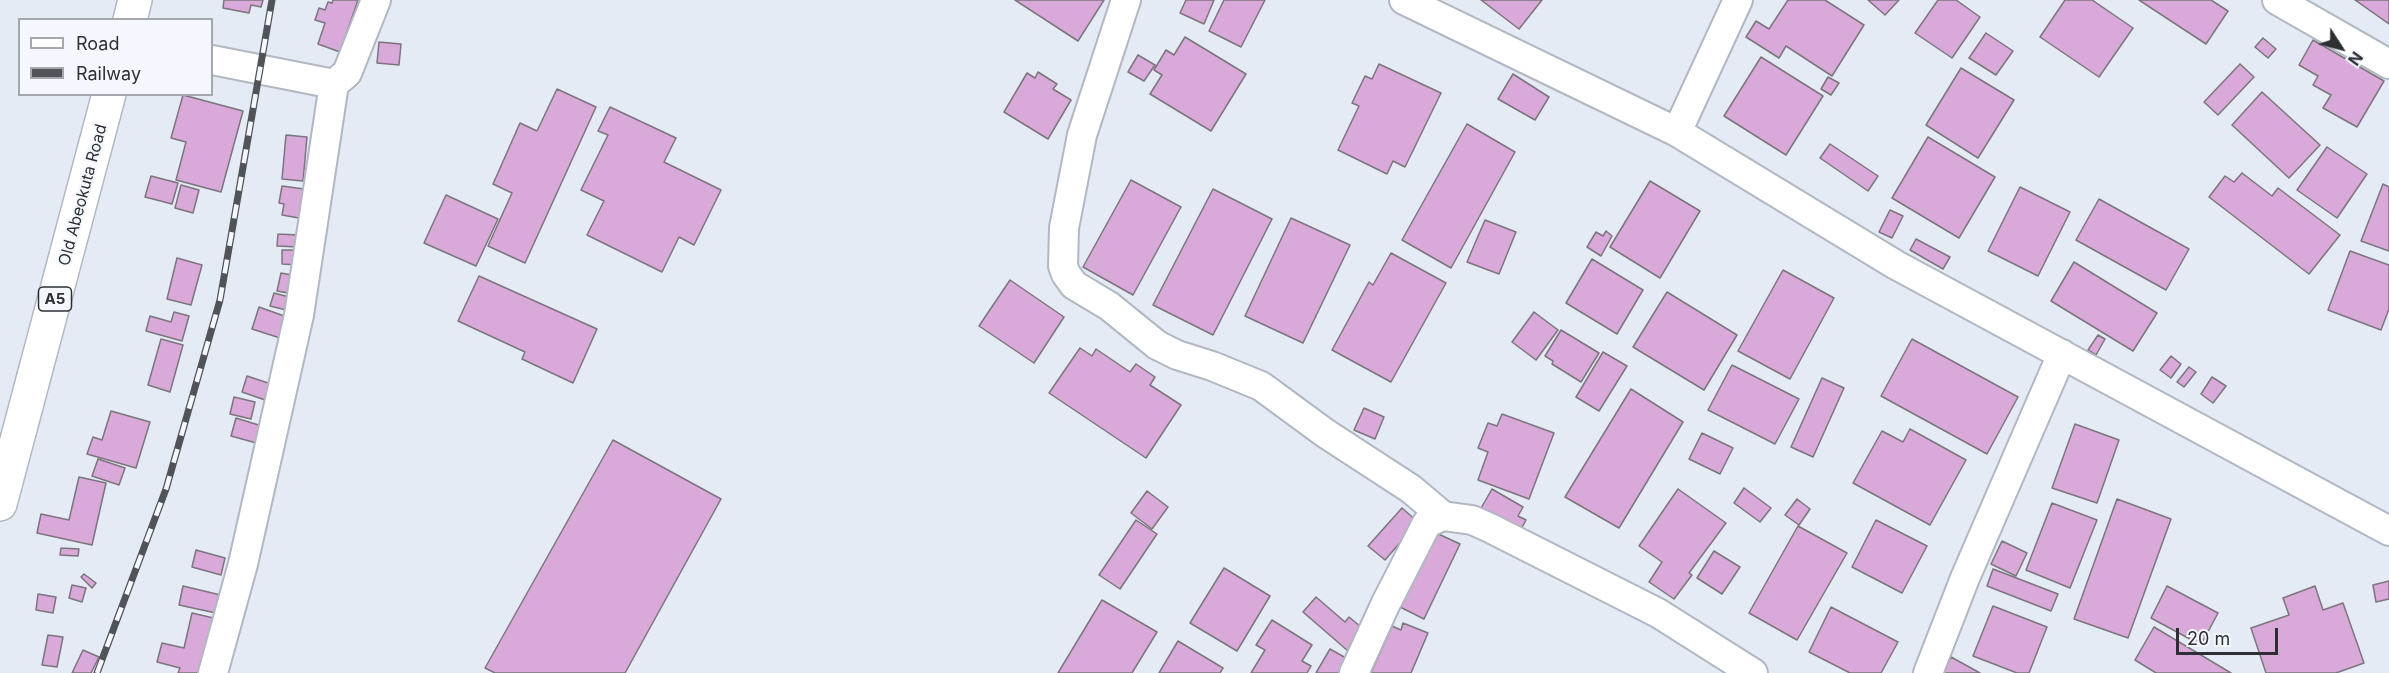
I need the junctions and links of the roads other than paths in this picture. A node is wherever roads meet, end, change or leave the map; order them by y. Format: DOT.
graph roads {
  1 [pos="135,0"];
  2 [pos="376,0"];
  3 [pos="1126,0"];
  4 [pos="1404,0"];
  5 [pos="1738,0"];
  6 [pos="2277,0"];
  7 [pos="130,18"];
  8 [pos="213,60"];
  9 [pos="2389,64"];
  10 [pos="334,84"];
  11 [pos="108,96"];
  12 [pos="1677,132"];
  13 [pos="2062,354"];
  14 [pos="0,504"];
  15 [pos="1443,516"];
  16 [pos="2389,531"];
  17 [pos="213,673"];
  18 [pos="1354,673"];
  19 [pos="1753,673"];
  20 [pos="1928,673"];
  1 -- 7 [label="highway"];
  2 -- 10 [label="street"];
  3 -- 15 [label="street"];
  4 -- 12 [label="street"];
  5 -- 12 [label="street"];
  6 -- 9 [label="street"];
  8 -- 10 [label="street"];
  10 -- 17 [label="street"];
  11 -- 14 [label="highway, Old Abeokuta Road / A5"];
  12 -- 13 [label="street"];
  13 -- 16 [label="street"];
  13 -- 20 [label="street"];
  15 -- 18 [label="street"];
  15 -- 19 [label="street"];
}
